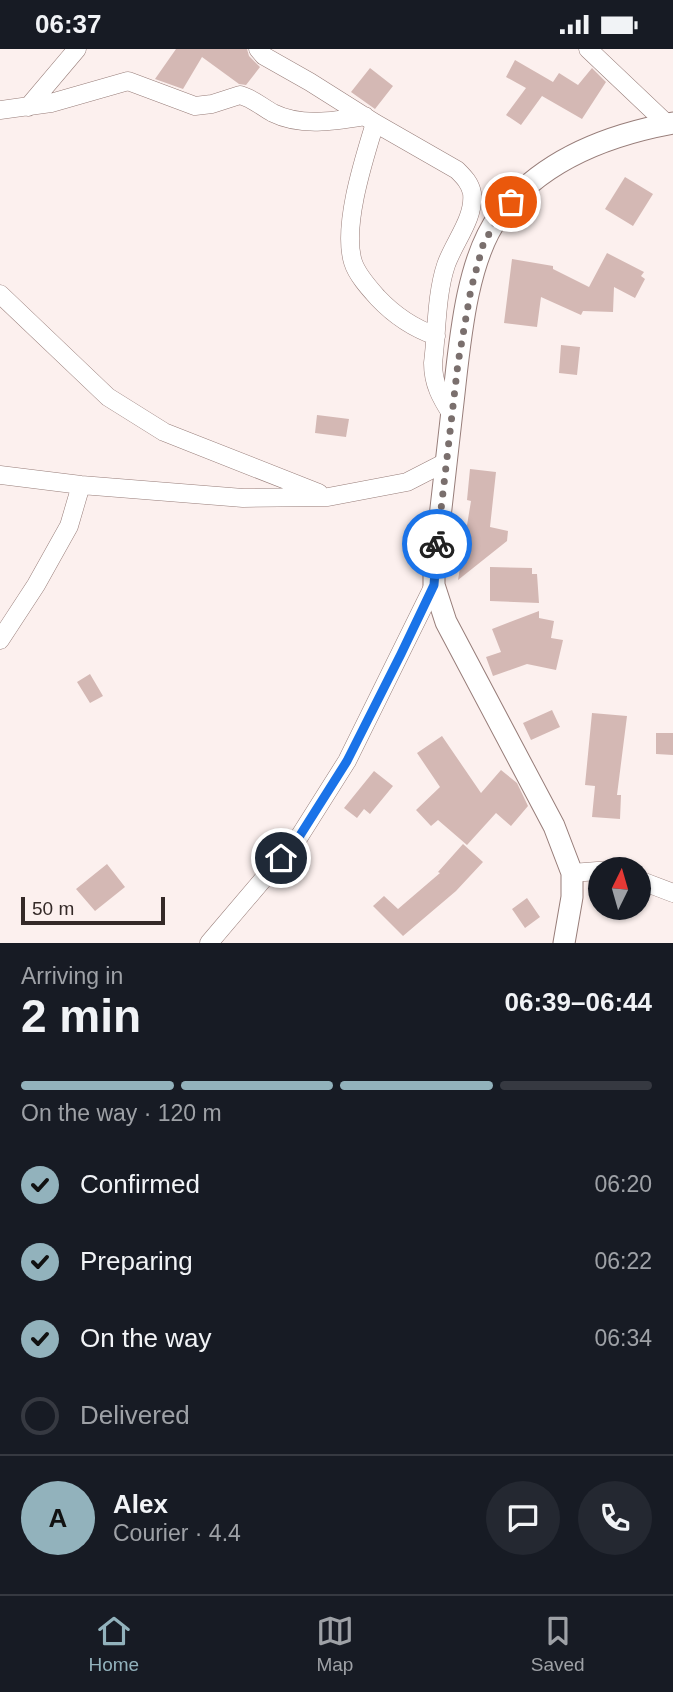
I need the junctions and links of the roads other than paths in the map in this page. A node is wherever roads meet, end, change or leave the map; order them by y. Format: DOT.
graph roads {
  1 [pos="76,49"];
  2 [pos="258,49"];
  3 [pos="588,49"];
  4 [pos="28,107"];
  5 [pos="0,110"];
  6 [pos="370,120"];
  7 [pos="670,123"];
  8 [pos="0,294"];
  9 [pos="436,336"];
  10 [pos="452,415"];
  11 [pos="446,462"];
  12 [pos="0,475"];
  13 [pos="81,485"];
  14 [pos="328,497"];
  15 [pos="434,585"];
  16 [pos="0,640"];
  17 [pos="588,872"];
  18 [pos="572,873"];
  19 [pos="651,885"];
  20 [pos="673,893"];
  21 [pos="209,943"];
  22 [pos="564,943"];
  1 -- 4 [label="street"];
  2 -- 6 [label="street"];
  3 -- 7 [label="street"];
  4 -- 5 [label="street"];
  4 -- 6 [label="street"];
  6 -- 9 [label="street"];
  6 -- 9 [label="street"];
  7 -- 10 [label="street"];
  8 -- 14 [label="street"];
  9 -- 10 [label="street"];
  10 -- 11 [label="street"];
  11 -- 14 [label="street"];
  11 -- 15 [label="street"];
  12 -- 13 [label="street"];
  13 -- 14 [label="street"];
  13 -- 16 [label="street"];
  15 -- 18 [label="street"];
  15 -- 21 [label="street"];
  17 -- 18 [label="street"];
  18 -- 22 [label="street"];
  19 -- 20 [label="street"];
}
